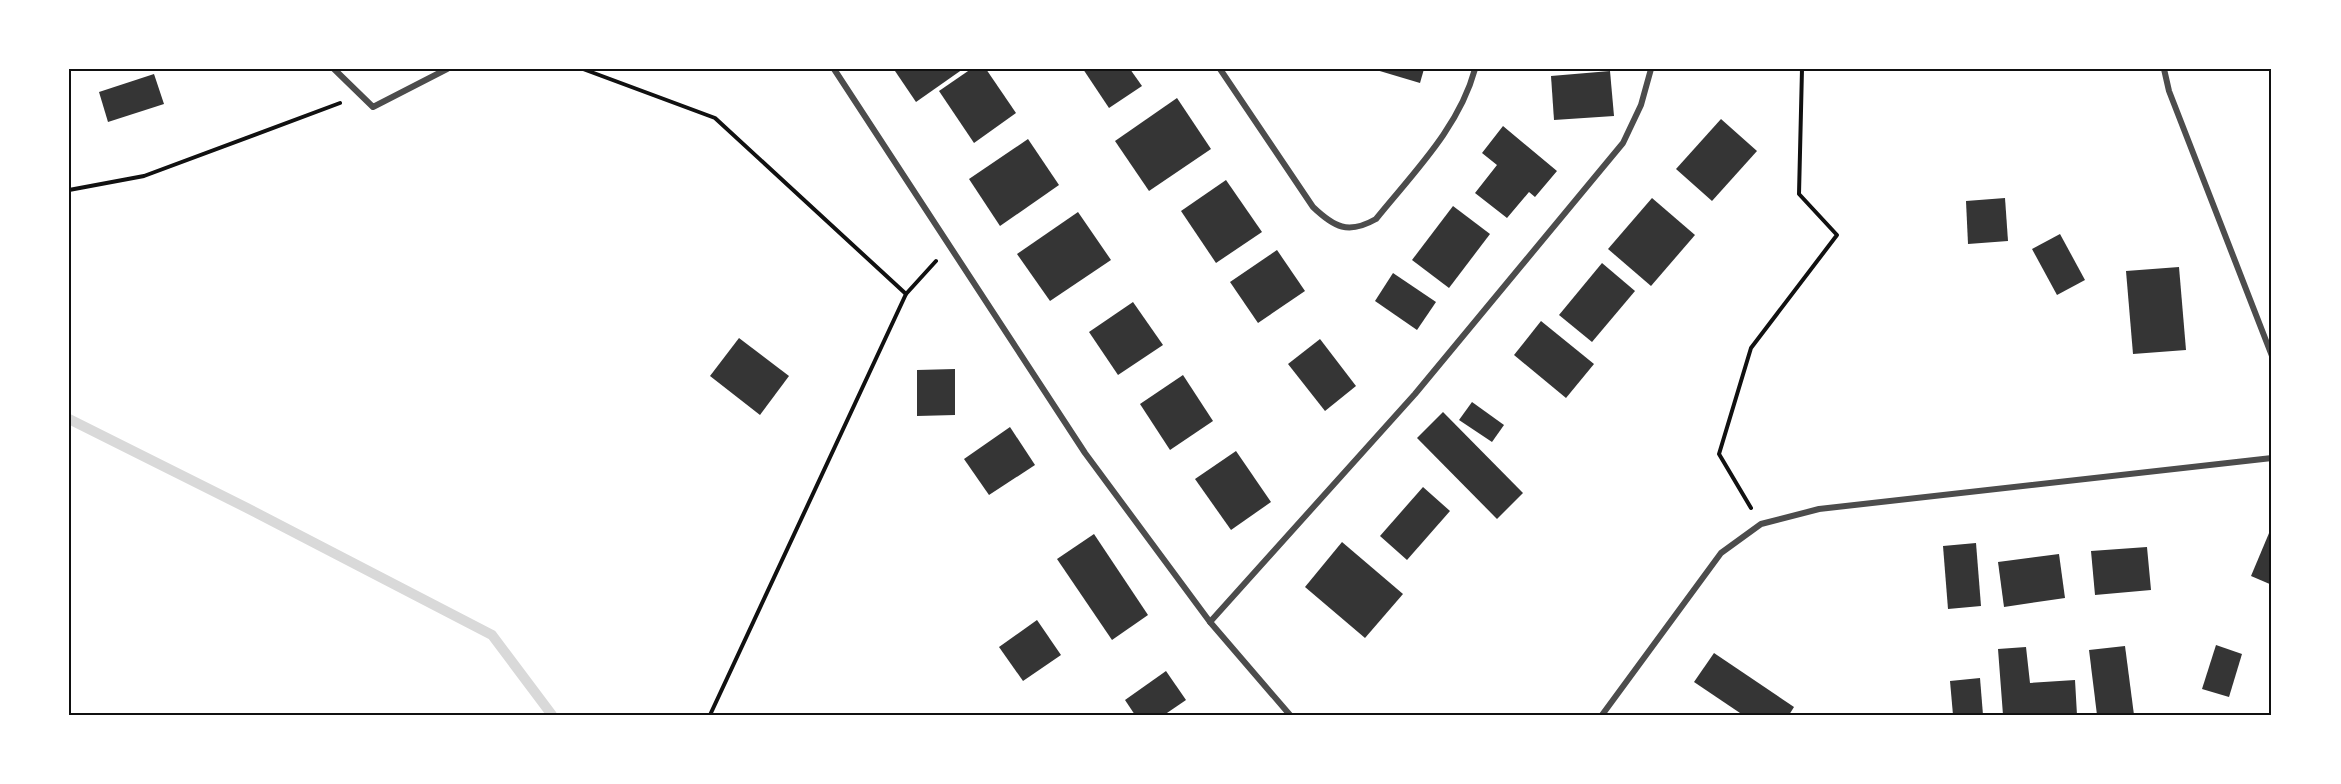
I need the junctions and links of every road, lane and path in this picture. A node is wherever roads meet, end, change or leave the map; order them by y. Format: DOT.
graph roads {
  1 [pos="334,69"];
  2 [pos="447,69"];
  3 [pos="583,69"];
  4 [pos="834,69"];
  5 [pos="1220,69"];
  6 [pos="1475,69"];
  7 [pos="1651,69"];
  8 [pos="1802,69"];
  9 [pos="2164,69"];
  10 [pos="373,107"];
  11 [pos="69,190"];
  12 [pos="949,248"];
  13 [pos="906,294"];
  14 [pos="2272,356"];
  15 [pos="2272,458"];
  16 [pos="1761,524"];
  17 [pos="1210,622"];
  18 [pos="710,715"];
  19 [pos="1290,715"];
  20 [pos="1602,715"];
  1 -- 10 [label="street"];
  2 -- 10 [label="street"];
  3 -- 13 [label="path"];
  4 -- 12 [label="street"];
  5 -- 6 [label="street"];
  7 -- 17 [label="street"];
  8 -- 16 [label="path"];
  9 -- 14 [label="street"];
  10 -- 11 [label="path"];
  12 -- 13 [label="path"];
  12 -- 17 [label="street"];
  13 -- 18 [label="path"];
  15 -- 16 [label="street"];
  16 -- 20 [label="street"];
  17 -- 19 [label="street"];
}
